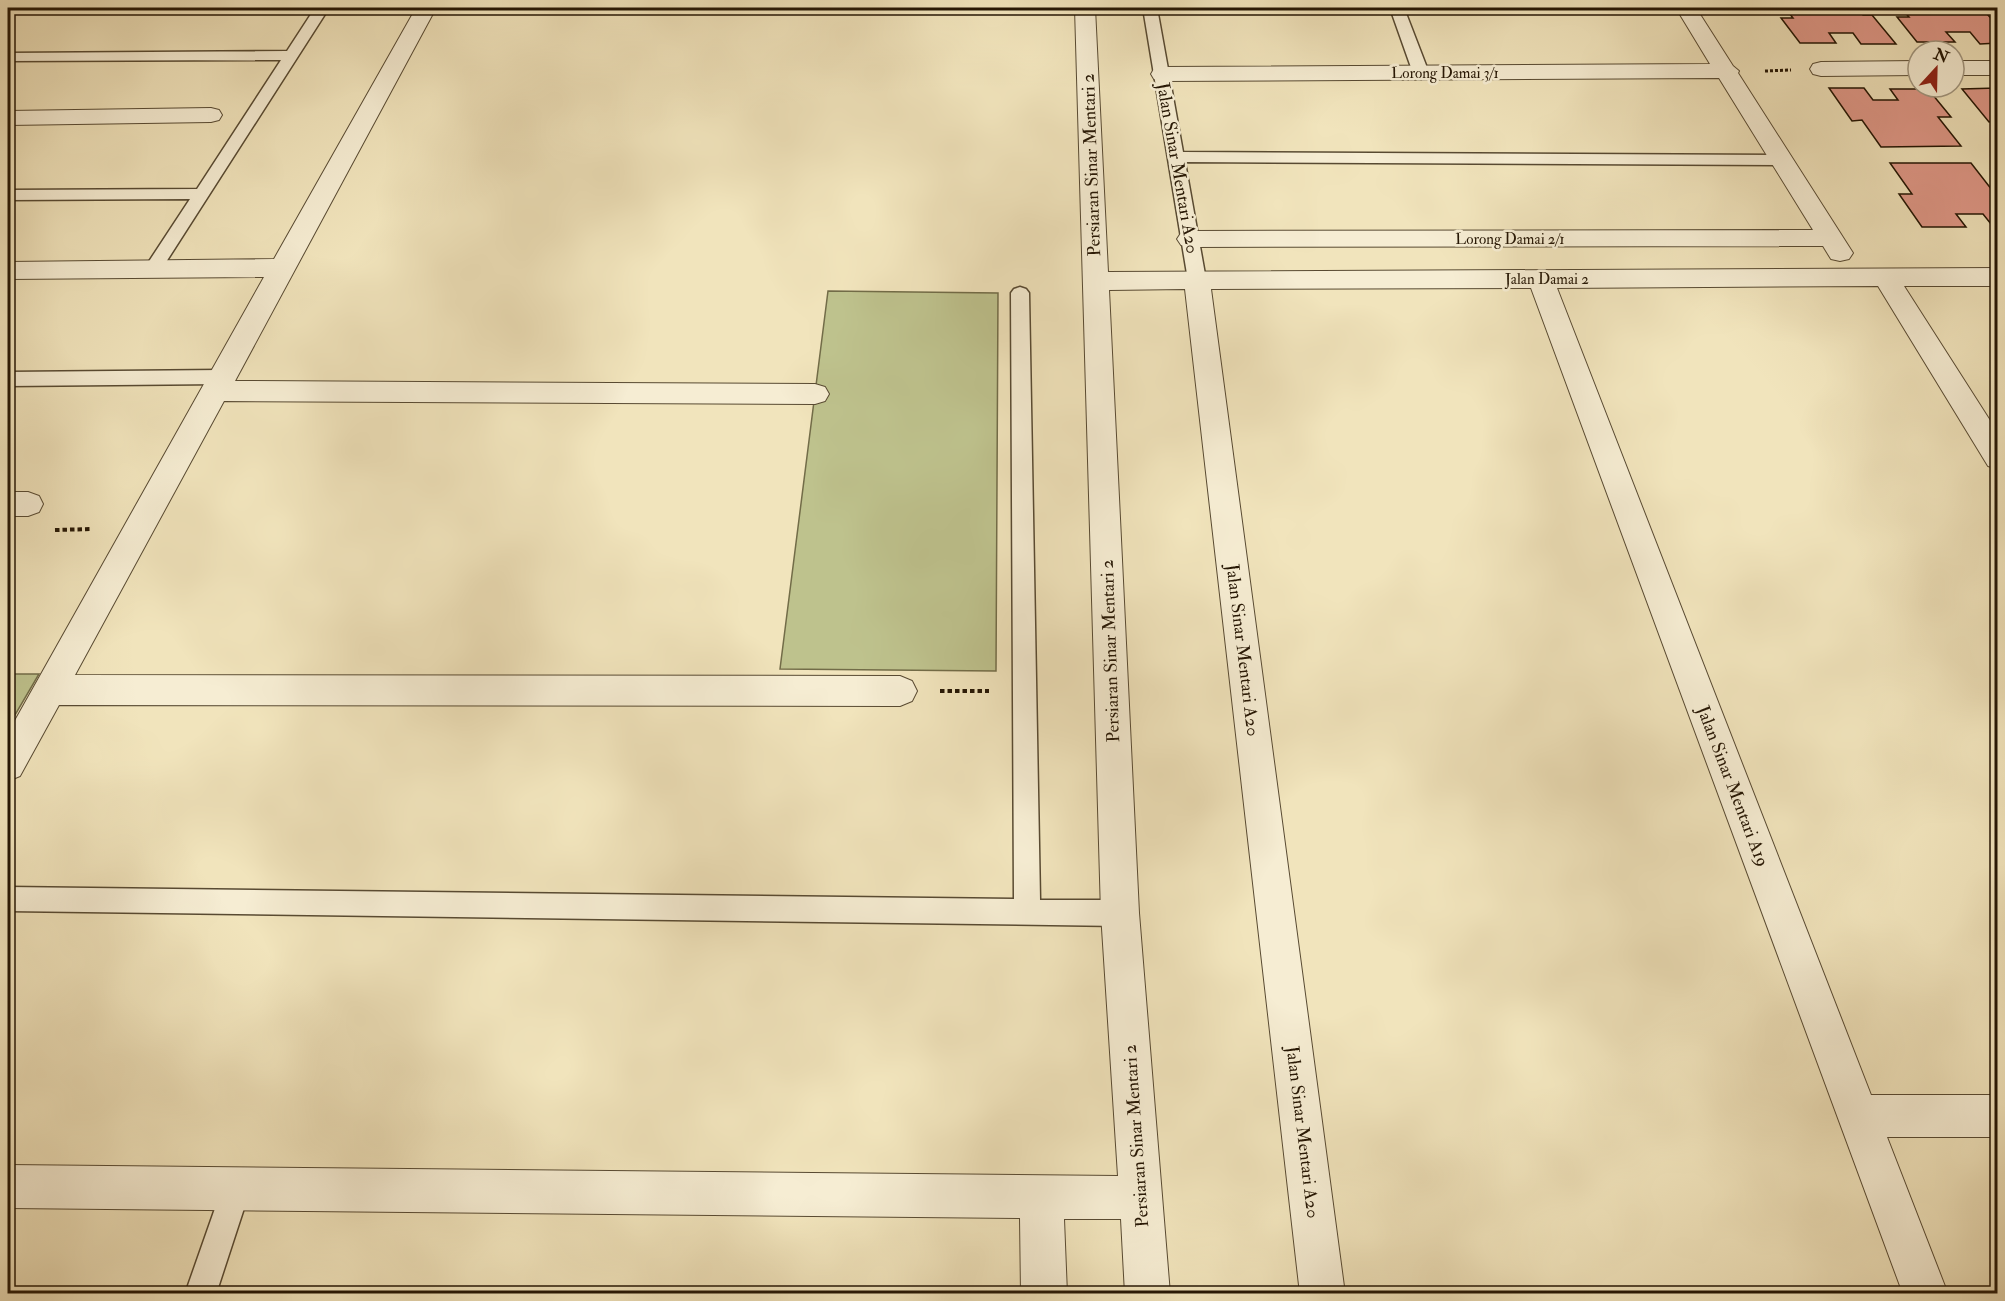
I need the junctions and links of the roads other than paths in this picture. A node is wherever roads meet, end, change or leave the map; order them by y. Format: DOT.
graph roads {
  1 [pos="322,8"];
  2 [pos="426,8"];
  3 [pos="1085,8"];
  4 [pos="1150,8"];
  5 [pos="1397,8"];
  6 [pos="1686,8"];
  7 [pos="291,55"];
  8 [pos="8,57"];
  9 [pos="1906,68"];
  10 [pos="1966,68"];
  11 [pos="1998,68"];
  12 [pos="1821,69"];
  13 [pos="1728,71"];
  14 [pos="1421,73"];
  15 [pos="1162,74"];
  16 [pos="211,115"];
  17 [pos="8,118"];
  18 [pos="1176,157"];
  19 [pos="1779,160"];
  20 [pos="201,194"];
  21 [pos="8,195"];
  22 [pos="1830,238"];
  23 [pos="1190,239"];
  24 [pos="282,268"];
  25 [pos="153,269"];
  26 [pos="8,270"];
  27 [pos="1998,277"];
  28 [pos="1855,278"];
  29 [pos="1886,278"];
  30 [pos="1541,279"];
  31 [pos="1197,280"];
  32 [pos="1096,281"];
  33 [pos="1020,292"];
  34 [pos="8,379"];
  35 [pos="218,384"];
  36 [pos="815,394"];
  37 [pos="1998,458"];
  38 [pos="49,690"];
  39 [pos="900,691"];
  40 [pos="8,765"];
  41 [pos="8,899"];
  42 [pos="1027,912"];
  43 [pos="1120,913"];
  44 [pos="1858,1116"];
  45 [pos="1998,1116"];
  46 [pos="8,1187"];
  47 [pos="235,1190"];
  48 [pos="1041,1196"];
  49 [pos="1141,1198"];
  50 [pos="200,1293"];
  51 [pos="1044,1293"];
  52 [pos="1148,1293"];
  53 [pos="1323,1293"];
  54 [pos="1926,1293"];
  1 -- 7 [label="lane"];
  2 -- 24 [label="street"];
  3 -- 32 [label="street, Persiaran Sinar Mentari 2"];
  4 -- 15 [label="lane, Jalan Sinar Mentari A20"];
  5 -- 14 [label="lane"];
  6 -- 13 [label="street"];
  7 -- 8 [label="lane"];
  7 -- 20 [label="lane"];
  9 -- 12 [label="street"];
  10 -- 11 [label="street"];
  13 -- 14 [label="street, Lorong Damai 3/1"];
  13 -- 19 [label="street"];
  14 -- 15 [label="street, Lorong Damai 3/1"];
  15 -- 18 [label="lane, Jalan Sinar Mentari A20"];
  16 -- 17 [label="street"];
  18 -- 19 [label="lane"];
  18 -- 23 [label="lane, Jalan Sinar Mentari A20"];
  19 -- 22 [label="street"];
  20 -- 21 [label="lane"];
  20 -- 25 [label="lane"];
  22 -- 23 [label="street, Lorong Damai 2/1"];
  22 -- 28 [label="street"];
  23 -- 31 [label="lane, Jalan Sinar Mentari A20"];
  24 -- 25 [label="street"];
  24 -- 35 [label="street"];
  25 -- 26 [label="street"];
  27 -- 29 [label="street, Jalan Damai 2"];
  28 -- 29 [label="street, Jalan Damai 2"];
  28 -- 30 [label="street, Jalan Damai 2"];
  29 -- 37 [label="street"];
  30 -- 31 [label="street, Jalan Damai 2"];
  30 -- 44 [label="street, Jalan Sinar Mentari A19"];
  31 -- 32 [label="street, Jalan Damai 2"];
  31 -- 53 [label="street, Jalan Sinar Mentari A20"];
  32 -- 43 [label="street, Persiaran Sinar Mentari 2"];
  33 -- 42 [label="lane"];
  34 -- 35 [label="lane"];
  35 -- 36 [label="street"];
  35 -- 38 [label="street"];
  38 -- 39 [label="street"];
  38 -- 40 [label="street"];
  41 -- 42 [label="lane"];
  42 -- 43 [label="lane"];
  43 -- 49 [label="street, Persiaran Sinar Mentari 2"];
  44 -- 45 [label="street"];
  44 -- 54 [label="street, Jalan Sinar Mentari A19"];
  46 -- 47 [label="street"];
  47 -- 48 [label="street"];
  47 -- 50 [label="lane"];
  48 -- 49 [label="street"];
  48 -- 51 [label="street"];
  49 -- 52 [label="street, Persiaran Sinar Mentari 2"];
}
